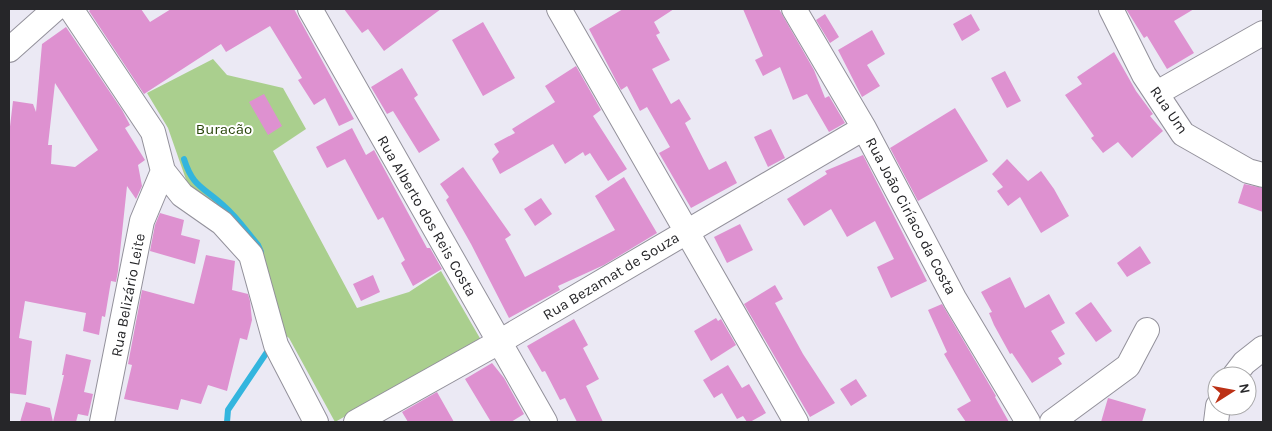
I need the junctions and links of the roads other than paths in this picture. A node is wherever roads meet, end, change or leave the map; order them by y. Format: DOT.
graph roads {
  1 [pos="55,9"];
  2 [pos="72,9"];
  3 [pos="310,9"];
  4 [pos="559,9"];
  5 [pos="794,9"];
  6 [pos="1111,9"];
  7 [pos="1263,33"];
  8 [pos="9,50"];
  9 [pos="1157,93"];
  10 [pos="864,128"];
  11 [pos="163,170"];
  12 [pos="1263,175"];
  13 [pos="686,231"];
  14 [pos="1147,330"];
  15 [pos="499,342"];
  16 [pos="1263,348"];
  17 [pos="1242,366"];
  18 [pos="102,422"];
  19 [pos="316,422"];
  20 [pos="356,422"];
  21 [pos="545,422"];
  22 [pos="796,422"];
  23 [pos="1028,422"];
  24 [pos="1052,422"];
  1 -- 8 [label="street"];
  2 -- 11 [label="street"];
  3 -- 15 [label="street, Rua Alberto dos Reis Costa"];
  4 -- 13 [label="street"];
  5 -- 10 [label="street, Rua João Ciríaco da Costa"];
  6 -- 9 [label="street, Rua Um"];
  7 -- 9 [label="street"];
  9 -- 12 [label="street, Rua Um"];
  10 -- 13 [label="street, Rua Bezamat de Souza"];
  10 -- 23 [label="street, Rua João Ciríaco da Costa"];
  11 -- 18 [label="street, Rua Belizário Leite"];
  11 -- 19 [label="street"];
  13 -- 15 [label="street, Rua Bezamat de Souza"];
  13 -- 22 [label="street"];
  14 -- 24 [label="street"];
  15 -- 20 [label="street, Rua Bezamat de Souza"];
  15 -- 21 [label="street, Rua Alberto dos Reis Costa"];
  16 -- 17 [label="street"];
}
